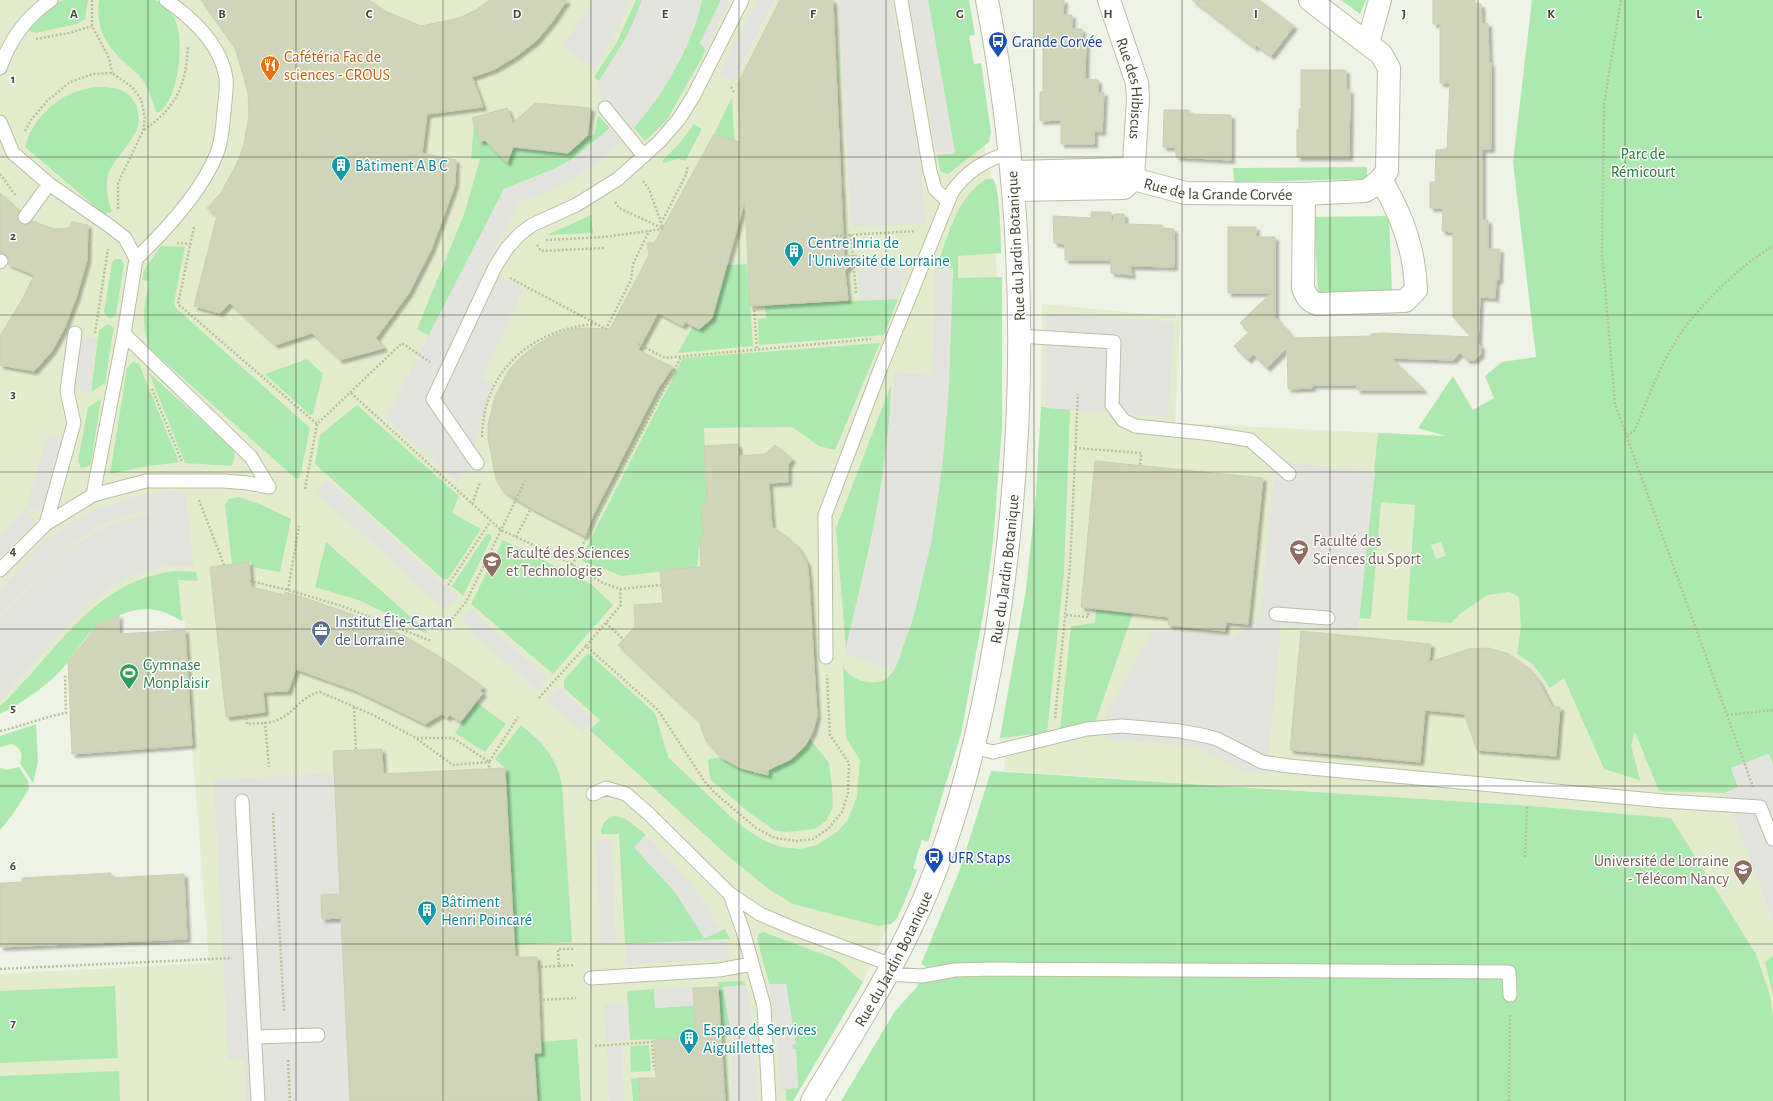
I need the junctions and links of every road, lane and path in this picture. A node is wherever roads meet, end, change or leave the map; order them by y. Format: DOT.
graph roads {
  1 [pos="51,0"];
  2 [pos="92,0"];
  3 [pos="166,0"];
  4 [pos="742,0"];
  5 [pos="901,0"];
  6 [pos="987,0"];
  7 [pos="1109,0"];
  8 [pos="1310,0"];
  9 [pos="1380,0"];
  10 [pos="1621,0"];
  11 [pos="179,10"];
  12 [pos="92,26"];
  13 [pos="12,40"];
  14 [pos="1368,43"];
  15 [pos="0,68"];
  16 [pos="112,73"];
  17 [pos="731,87"];
  18 [pos="734,92"];
  19 [pos="605,108"];
  20 [pos="0,122"];
  21 [pos="143,131"];
  22 [pos="13,153"];
  23 [pos="644,156"];
  24 [pos="688,165"];
  25 [pos="1012,172"];
  26 [pos="0,174"];
  27 [pos="642,179"];
  28 [pos="1133,179"];
  29 [pos="1381,180"];
  30 [pos="49,184"];
  31 [pos="1304,194"];
  32 [pos="16,195"];
  33 [pos="948,202"];
  34 [pos="619,208"];
  35 [pos="25,216"];
  36 [pos="661,223"];
  37 [pos="111,227"];
  38 [pos="663,229"];
  39 [pos="193,231"];
  40 [pos="649,231"];
  41 [pos="922,231"];
  42 [pos="851,235"];
  43 [pos="832,236"];
  44 [pos="125,238"];
  45 [pos="542,240"];
  46 [pos="534,241"];
  47 [pos="1773,246"];
  48 [pos="604,248"];
  49 [pos="136,259"];
  50 [pos="507,277"];
  51 [pos="856,293"];
  52 [pos="754,306"];
  53 [pos="597,324"];
  54 [pos="96,332"];
  55 [pos="75,333"];
  56 [pos="124,334"];
  57 [pos="1019,336"];
  58 [pos="874,339"];
  59 [pos="638,344"];
  60 [pos="757,350"];
  61 [pos="682,356"];
  62 [pos="444,372"];
  63 [pos="151,386"];
  64 [pos="351,393"];
  65 [pos="1078,394"];
  66 [pos="317,424"];
  67 [pos="1627,436"];
  68 [pos="482,442"];
  69 [pos="1075,448"];
  70 [pos="477,463"];
  71 [pos="185,465"];
  72 [pos="1140,465"];
  73 [pos="1289,474"];
  74 [pos="525,481"];
  75 [pos="305,489"];
  76 [pos="197,493"];
  77 [pos="93,495"];
  78 [pos="531,508"];
  79 [pos="490,522"];
  80 [pos="46,524"];
  81 [pos="299,526"];
  82 [pos="501,530"];
  83 [pos="516,537"];
  84 [pos="224,565"];
  85 [pos="572,565"];
  86 [pos="0,570"];
  87 [pos="250,581"];
  88 [pos="448,585"];
  89 [pos="661,585"];
  90 [pos="620,589"];
  91 [pos="288,590"];
  92 [pos="1089,608"];
  93 [pos="1276,614"];
  94 [pos="1066,615"];
  95 [pos="1328,618"];
  96 [pos="452,619"];
  97 [pos="606,623"];
  98 [pos="623,639"];
  99 [pos="431,641"];
  100 [pos="586,646"];
  101 [pos="826,657"];
  102 [pos="65,674"];
  103 [pos="539,698"];
  104 [pos="354,707"];
  105 [pos="1773,710"];
  106 [pos="246,714"];
  107 [pos="1727,716"];
  108 [pos="518,717"];
  109 [pos="265,722"];
  110 [pos="0,731"];
  111 [pos="416,738"];
  112 [pos="1054,738"];
  113 [pos="973,747"];
  114 [pos="356,750"];
  115 [pos="489,762"];
  116 [pos="269,767"];
  117 [pos="489,769"];
  118 [pos="1528,788"];
  119 [pos="593,794"];
  120 [pos="242,801"];
  121 [pos="1760,807"];
  122 [pos="273,813"];
  123 [pos="1773,839"];
  124 [pos="1525,858"];
  125 [pos="730,894"];
  126 [pos="575,949"];
  127 [pos="251,957"];
  128 [pos="752,964"];
  129 [pos="575,965"];
  130 [pos="559,966"];
  131 [pos="537,967"];
  132 [pos="0,969"];
  133 [pos="890,970"];
  134 [pos="591,978"];
  135 [pos="1510,995"];
  136 [pos="576,998"];
  137 [pos="539,1000"];
  138 [pos="284,1011"];
  139 [pos="318,1035"];
  140 [pos="255,1037"];
  141 [pos="595,1046"];
  142 [pos="288,1060"];
  143 [pos="654,1070"];
  144 [pos="258,1101"];
  145 [pos="290,1101"];
  146 [pos="769,1101"];
  147 [pos="812,1101"];
  148 [pos="1509,1101"];
  1 -- 13 [label="lane"];
  2 -- 12 [label="path"];
  3 -- 11 [label="lane"];
  4 -- 23 [label="lane"];
  5 -- 33 [label="lane"];
  6 -- 25 [label="street, Rue du Jardin Botanique"];
  7 -- 28 [label="street, Rue des Hibiscus"];
  8 -- 14 [label="street"];
  9 -- 14 [label="street"];
  10 -- 67 [label="path"];
  11 -- 21 [label="path"];
  11 -- 49 [label="lane"];
  12 -- 13 [label="path"];
  12 -- 16 [label="path"];
  13 -- 15 [label="lane"];
  14 -- 29 [label="street"];
  16 -- 21 [label="path"];
  16 -- 22 [label="path"];
  17 -- 18 [label="path"];
  19 -- 23 [label="lane"];
  20 -- 22 [label="lane"];
  21 -- 44 [label="path"];
  22 -- 30 [label="lane"];
  23 -- 62 [label="lane"];
  24 -- 36 [label="path"];
  25 -- 28 [label="street, Rue de la Grande Corvée"];
  25 -- 33 [label="lane"];
  25 -- 57 [label="street, Rue du Jardin Botanique"];
  26 -- 32 [label="path"];
  27 -- 36 [label="path"];
  28 -- 31 [label="street, Rue de la Grande Corvée"];
  29 -- 31 [label="street, Rue de la Grande Corvée"];
  29 -- 31 [label="street, Rue de la Grande Corvée"];
  30 -- 35 [label="lane"];
  30 -- 37 [label="lane"];
  33 -- 101 [label="lane"];
  34 -- 38 [label="path"];
  36 -- 38 [label="path"];
  37 -- 44 [label="lane"];
  37 -- 54 [label="path"];
  38 -- 40 [label="path"];
  39 -- 66 [label="path"];
  40 -- 45 [label="path"];
  40 -- 53 [label="path"];
  41 -- 42 [label="path"];
  42 -- 43 [label="path"];
  42 -- 51 [label="path"];
  44 -- 49 [label="lane"];
  46 -- 48 [label="path"];
  47 -- 67 [label="path"];
  49 -- 56 [label="lane"];
  50 -- 53 [label="path"];
  52 -- 60 [label="path"];
  53 -- 68 [label="path"];
  55 -- 80 [label="lane"];
  56 -- 77 [label="lane"];
  56 -- 77 [label="lane"];
  57 -- 73 [label="lane"];
  57 -- 113 [label="street, Rue du Jardin Botanique"];
  58 -- 60 [label="path"];
  59 -- 61 [label="path"];
  60 -- 61 [label="path"];
  61 -- 85 [label="path"];
  62 -- 64 [label="path"];
  62 -- 70 [label="lane"];
  63 -- 71 [label="path"];
  64 -- 66 [label="path"];
  64 -- 79 [label="path"];
  65 -- 69 [label="path"];
  66 -- 75 [label="path"];
  67 -- 107 [label="path"];
  69 -- 72 [label="path"];
  69 -- 94 [label="path"];
  74 -- 82 [label="path"];
  76 -- 84 [label="path"];
  77 -- 80 [label="lane"];
  78 -- 83 [label="path"];
  79 -- 82 [label="path"];
  79 -- 88 [label="path"];
  80 -- 86 [label="lane"];
  81 -- 91 [label="path"];
  82 -- 83 [label="path"];
  82 -- 96 [label="path"];
  83 -- 85 [label="path"];
  85 -- 90 [label="path"];
  87 -- 91 [label="path"];
  89 -- 90 [label="path"];
  90 -- 97 [label="path"];
  91 -- 99 [label="path"];
  92 -- 94 [label="path"];
  93 -- 95 [label="lane"];
  94 -- 112 [label="path"];
  97 -- 98 [label="path"];
  97 -- 100 [label="path"];
  100 -- 101 [label="path"];
  100 -- 103 [label="path"];
  102 -- 110 [label="path"];
  104 -- 109 [label="path"];
  104 -- 111 [label="path"];
  104 -- 114 [label="path"];
  105 -- 107 [label="path"];
  106 -- 109 [label="path"];
  107 -- 121 [label="path"];
  108 -- 115 [label="path"];
  109 -- 116 [label="path"];
  111 -- 115 [label="path"];
  111 -- 115 [label="path"];
  112 -- 113 [label="lane"];
  112 -- 118 [label="lane"];
  113 -- 133 [label="street, Rue du Jardin Botanique"];
  115 -- 117 [label="path"];
  118 -- 121 [label="lane"];
  118 -- 124 [label="path"];
  119 -- 125 [label="lane"];
  120 -- 127 [label="lane"];
  121 -- 123 [label="lane"];
  122 -- 138 [label="path"];
  125 -- 128 [label="lane"];
  125 -- 133 [label="lane"];
  126 -- 130 [label="path"];
  127 -- 132 [label="path"];
  127 -- 140 [label="lane"];
  128 -- 134 [label="lane"];
  128 -- 146 [label="lane"];
  129 -- 130 [label="path"];
  130 -- 131 [label="path"];
  133 -- 135 [label="lane"];
  133 -- 147 [label="street, Rue du Jardin Botanique"];
  135 -- 148 [label="path"];
  136 -- 137 [label="path"];
  139 -- 140 [label="lane"];
  140 -- 144 [label="lane"];
  141 -- 143 [label="path"];
  142 -- 145 [label="path"];
}
